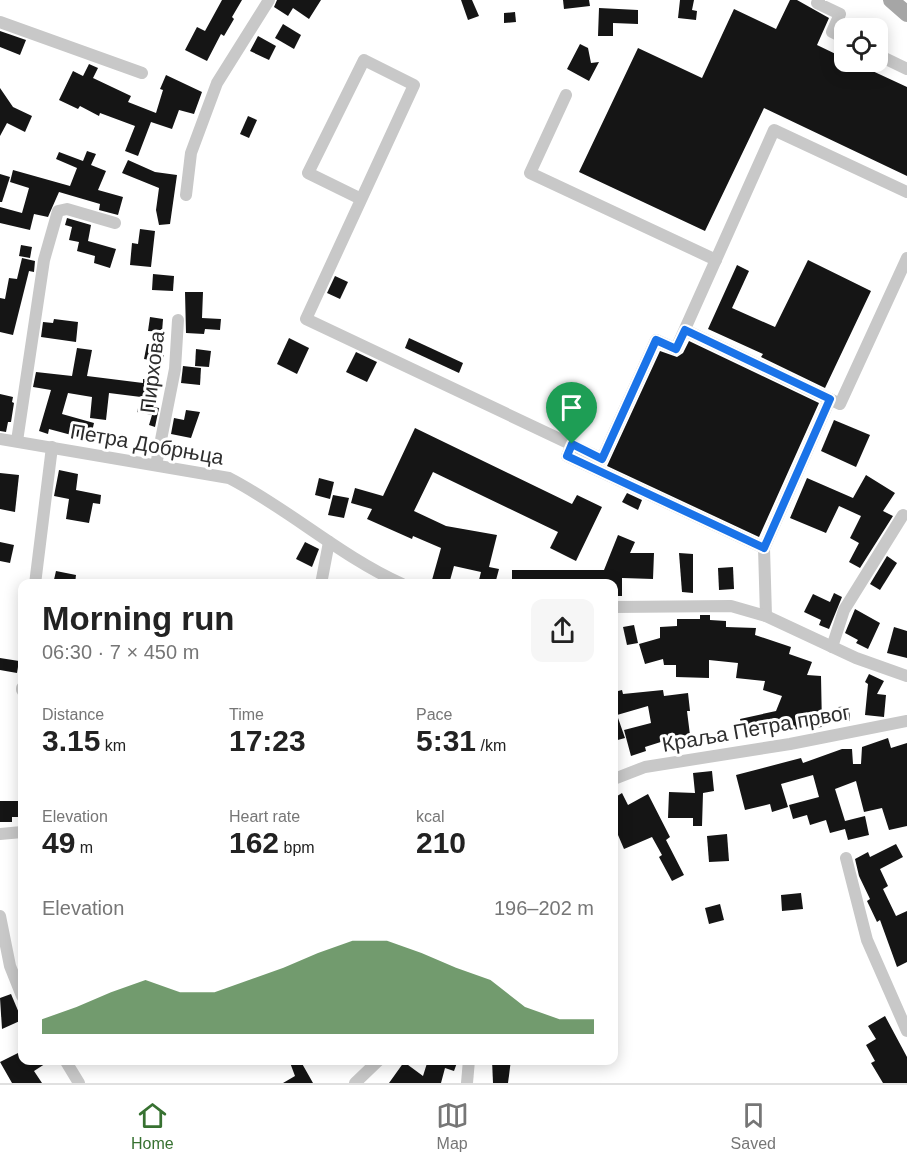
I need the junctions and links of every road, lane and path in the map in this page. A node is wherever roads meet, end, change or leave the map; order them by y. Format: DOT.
graph roads {
  1 [pos="269,0"];
  2 [pos="819,0"];
  3 [pos="891,0"];
  4 [pos="907,14"];
  5 [pos="838,18"];
  6 [pos="0,22"];
  7 [pos="888,60"];
  8 [pos="907,69"];
  9 [pos="142,73"];
  10 [pos="566,95"];
  11 [pos="907,192"];
  12 [pos="186,195"];
  13 [pos="361,199"];
  14 [pos="115,223"];
  15 [pos="907,258"];
  16 [pos="716,260"];
  17 [pos="178,320"];
  18 [pos="685,330"];
  19 [pos="830,399"];
  20 [pos="0,439"];
  21 [pos="17,441"];
  22 [pos="572,444"];
  23 [pos="52,447"];
  24 [pos="156,465"];
  25 [pos="903,515"];
  26 [pos="329,542"];
  27 [pos="764,548"];
  28 [pos="376,578"];
  29 [pos="36,579"];
  30 [pos="322,579"];
  31 [pos="618,607"];
  32 [pos="766,616"];
  33 [pos="832,647"];
  34 [pos="907,676"];
  35 [pos="907,721"];
  36 [pos="618,777"];
  37 [pos="18,832"];
  38 [pos="0,834"];
  39 [pos="846,858"];
  40 [pos="0,916"];
  41 [pos="18,986"];
  42 [pos="907,1031"];
  43 [pos="68,1065"];
  44 [pos="374,1065"];
  45 [pos="469,1065"];
  46 [pos="79,1083"];
  47 [pos="355,1083"];
  48 [pos="467,1083"];
  1 -- 12 [label="street"];
  2 -- 5 [label="street"];
  3 -- 4 [label="main road"];
  6 -- 9 [label="street"];
  7 -- 8 [label="street"];
  10 -- 16 [label="street"];
  11 -- 16 [label="street"];
  13 -- 13 [label="street"];
  13 -- 22 [label="street"];
  14 -- 21 [label="street"];
  15 -- 19 [label="street"];
  16 -- 18 [label="street"];
  17 -- 24 [label="street, Пирхова"];
  18 -- 19 [label="street"];
  18 -- 22 [label="street"];
  19 -- 27 [label="street"];
  20 -- 21 [label="street, Петра Добрњца"];
  21 -- 23 [label="street, Петра Добрњца"];
  22 -- 27 [label="street"];
  23 -- 24 [label="street, Петра Добрњца"];
  23 -- 29 [label="street"];
  24 -- 26 [label="street, Петра Добрњца"];
  25 -- 33 [label="street"];
  26 -- 28 [label="street, Петра Добрњца"];
  26 -- 30 [label="street"];
  27 -- 32 [label="street"];
  31 -- 32 [label="street"];
  32 -- 33 [label="street"];
  33 -- 34 [label="street"];
  35 -- 36 [label="street, Краља Петра првог"];
  37 -- 38 [label="street"];
  39 -- 42 [label="street"];
  40 -- 41 [label="street"];
  43 -- 46 [label="street"];
  44 -- 47 [label="street"];
  45 -- 48 [label="street"];
}
